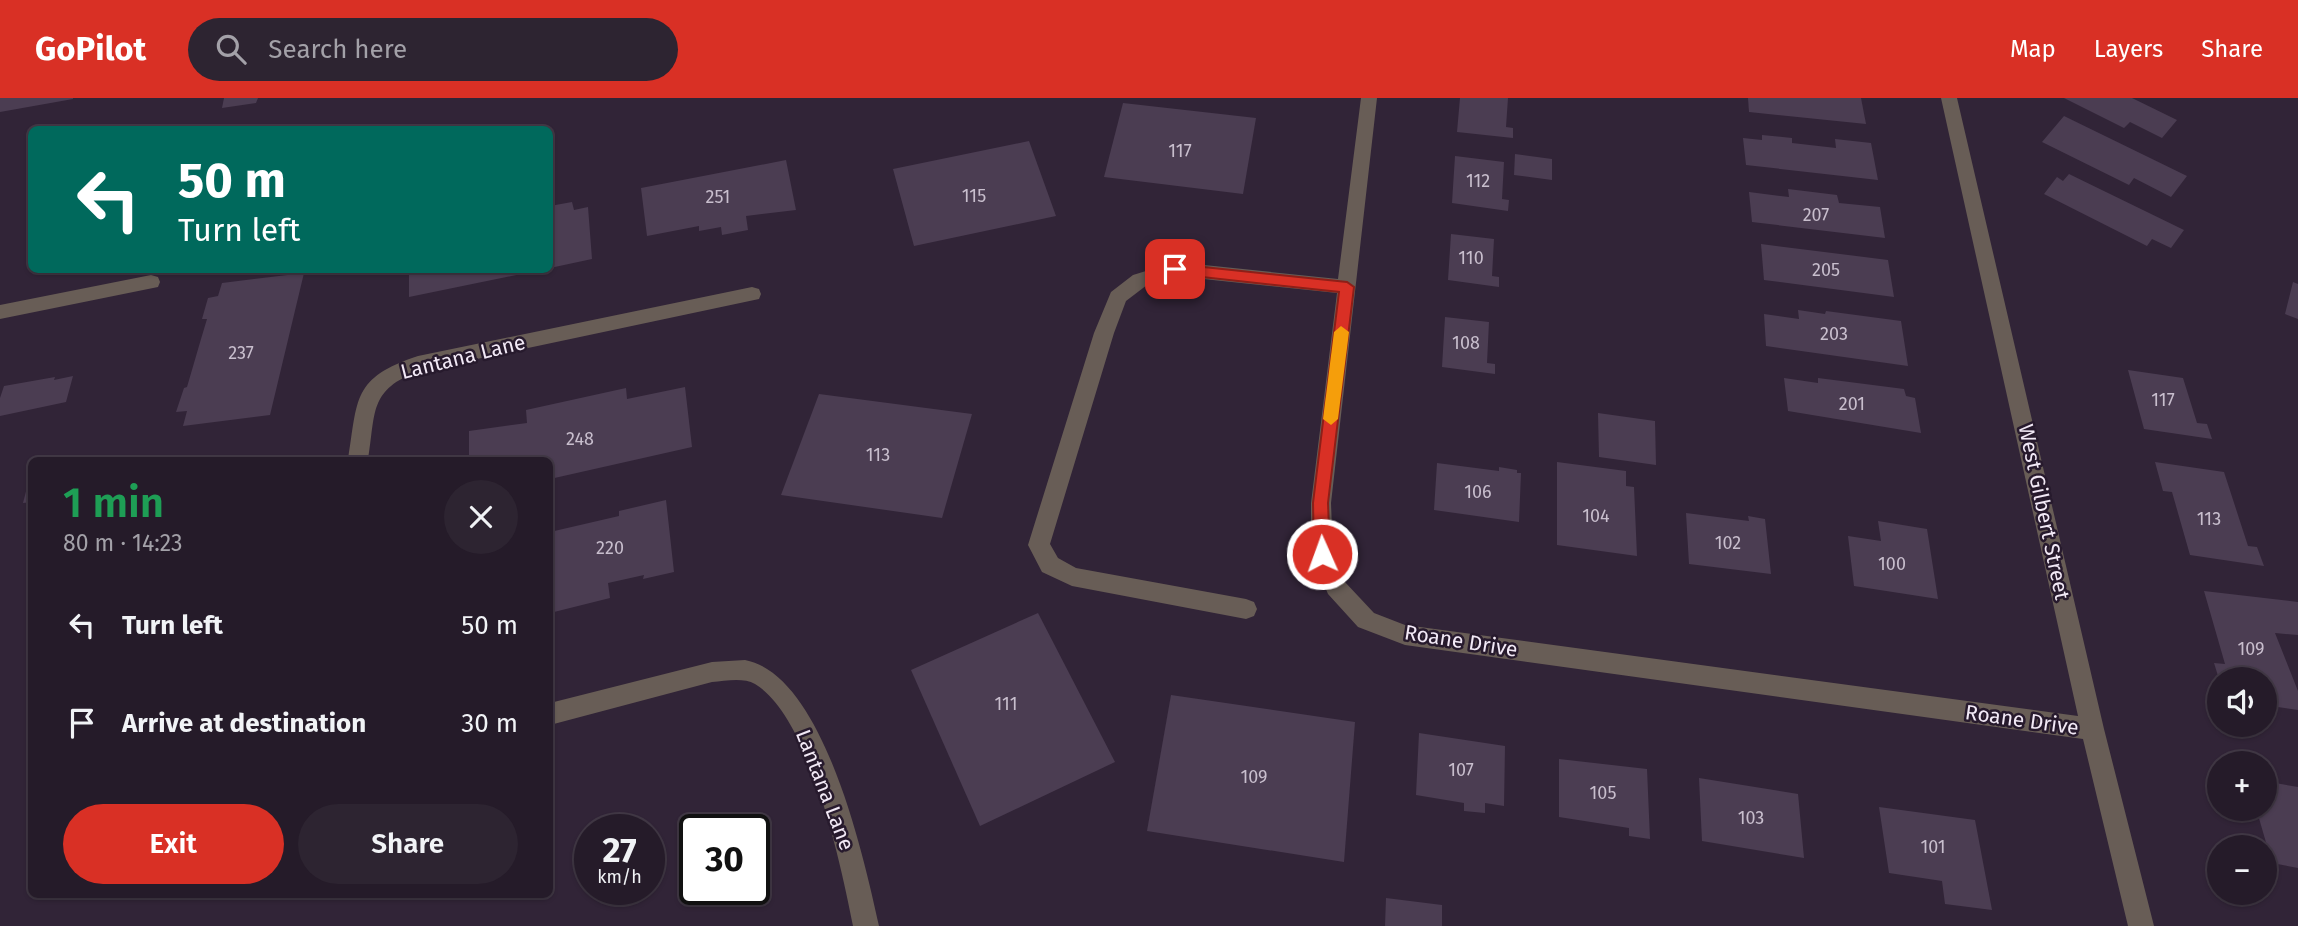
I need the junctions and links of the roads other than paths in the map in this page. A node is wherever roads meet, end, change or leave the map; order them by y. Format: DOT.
graph roads {
  1 [pos="1369,98"];
  2 [pos="1950,98"];
  3 [pos="151,282"];
  4 [pos="1347,287"];
  5 [pos="752,294"];
  6 [pos="0,312"];
  7 [pos="359,457"];
  8 [pos="1246,610"];
  9 [pos="553,713"];
  10 [pos="2092,729"];
  11 [pos="866,926"];
  12 [pos="2141,926"];
  1 -- 4 [label="street, Roane Drive"];
  2 -- 10 [label="street, West Gilbert Street"];
  3 -- 6 [label="street"];
  4 -- 8 [label="street"];
  4 -- 10 [label="street, Roane Drive"];
  5 -- 7 [label="street, Lantana Lane"];
  9 -- 11 [label="street, Lantana Lane"];
  10 -- 12 [label="street, West Gilbert Street"];
}
